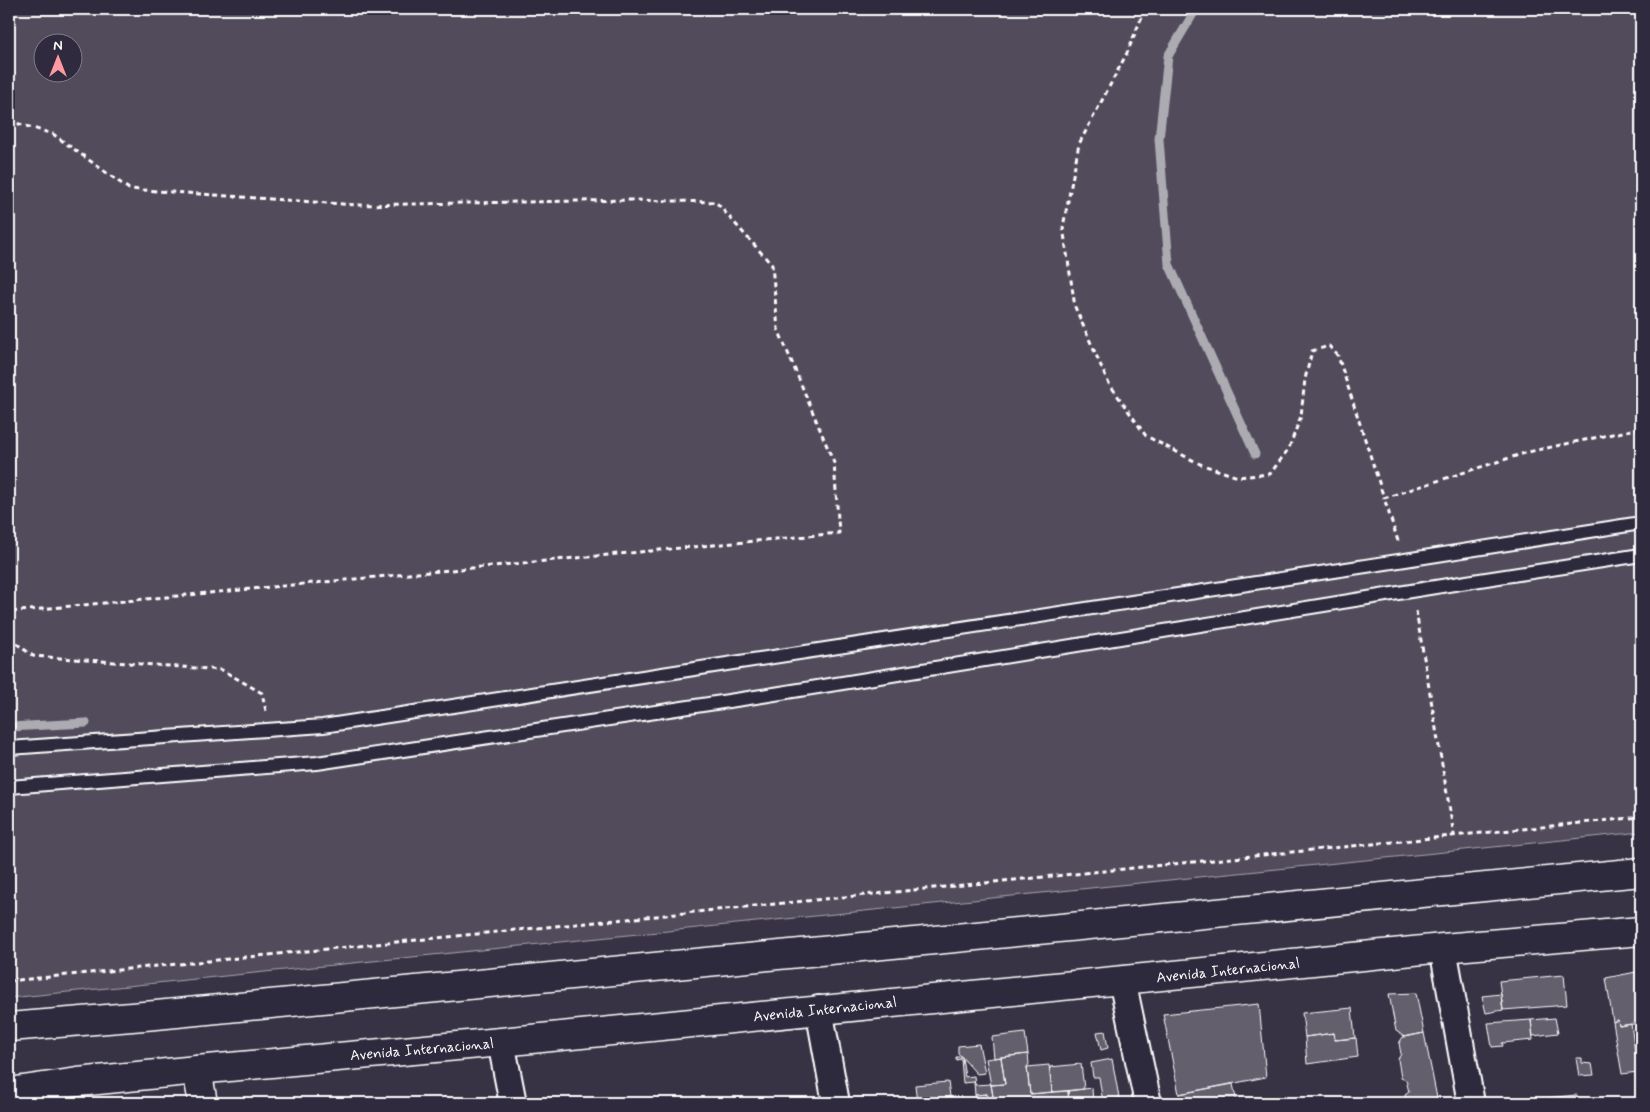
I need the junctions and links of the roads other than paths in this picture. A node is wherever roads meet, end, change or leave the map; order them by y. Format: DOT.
graph roads {
  1 [pos="1641,523"];
  2 [pos="1641,555"];
  3 [pos="9,748"];
  4 [pos="9,787"];
  5 [pos="1641,872"];
  6 [pos="1641,931"];
  7 [pos="1443,948"];
  8 [pos="1122,980"];
  9 [pos="819,1009"];
  10 [pos="9,1028"];
  11 [pos="500,1042"];
  12 [pos="197,1070"];
  13 [pos="9,1092"];
  14 [pos="203,1103"];
  15 [pos="513,1103"];
  16 [pos="836,1103"];
  17 [pos="1148,1103"];
  18 [pos="1471,1103"];
  1 -- 3 [label="lane"];
  2 -- 4 [label="lane"];
  5 -- 10 [label="main road"];
  6 -- 7 [label="main road, Avenida Internacional"];
  7 -- 8 [label="main road, Avenida Internacional"];
  7 -- 18 [label="street"];
  8 -- 9 [label="main road, Avenida Internacional"];
  8 -- 17 [label="street"];
  9 -- 11 [label="main road, Avenida Internacional"];
  9 -- 16 [label="street"];
  11 -- 12 [label="main road, Avenida Internacional"];
  11 -- 15 [label="street"];
  12 -- 13 [label="main road, Avenida Internacional"];
  12 -- 14 [label="main road"];
}
